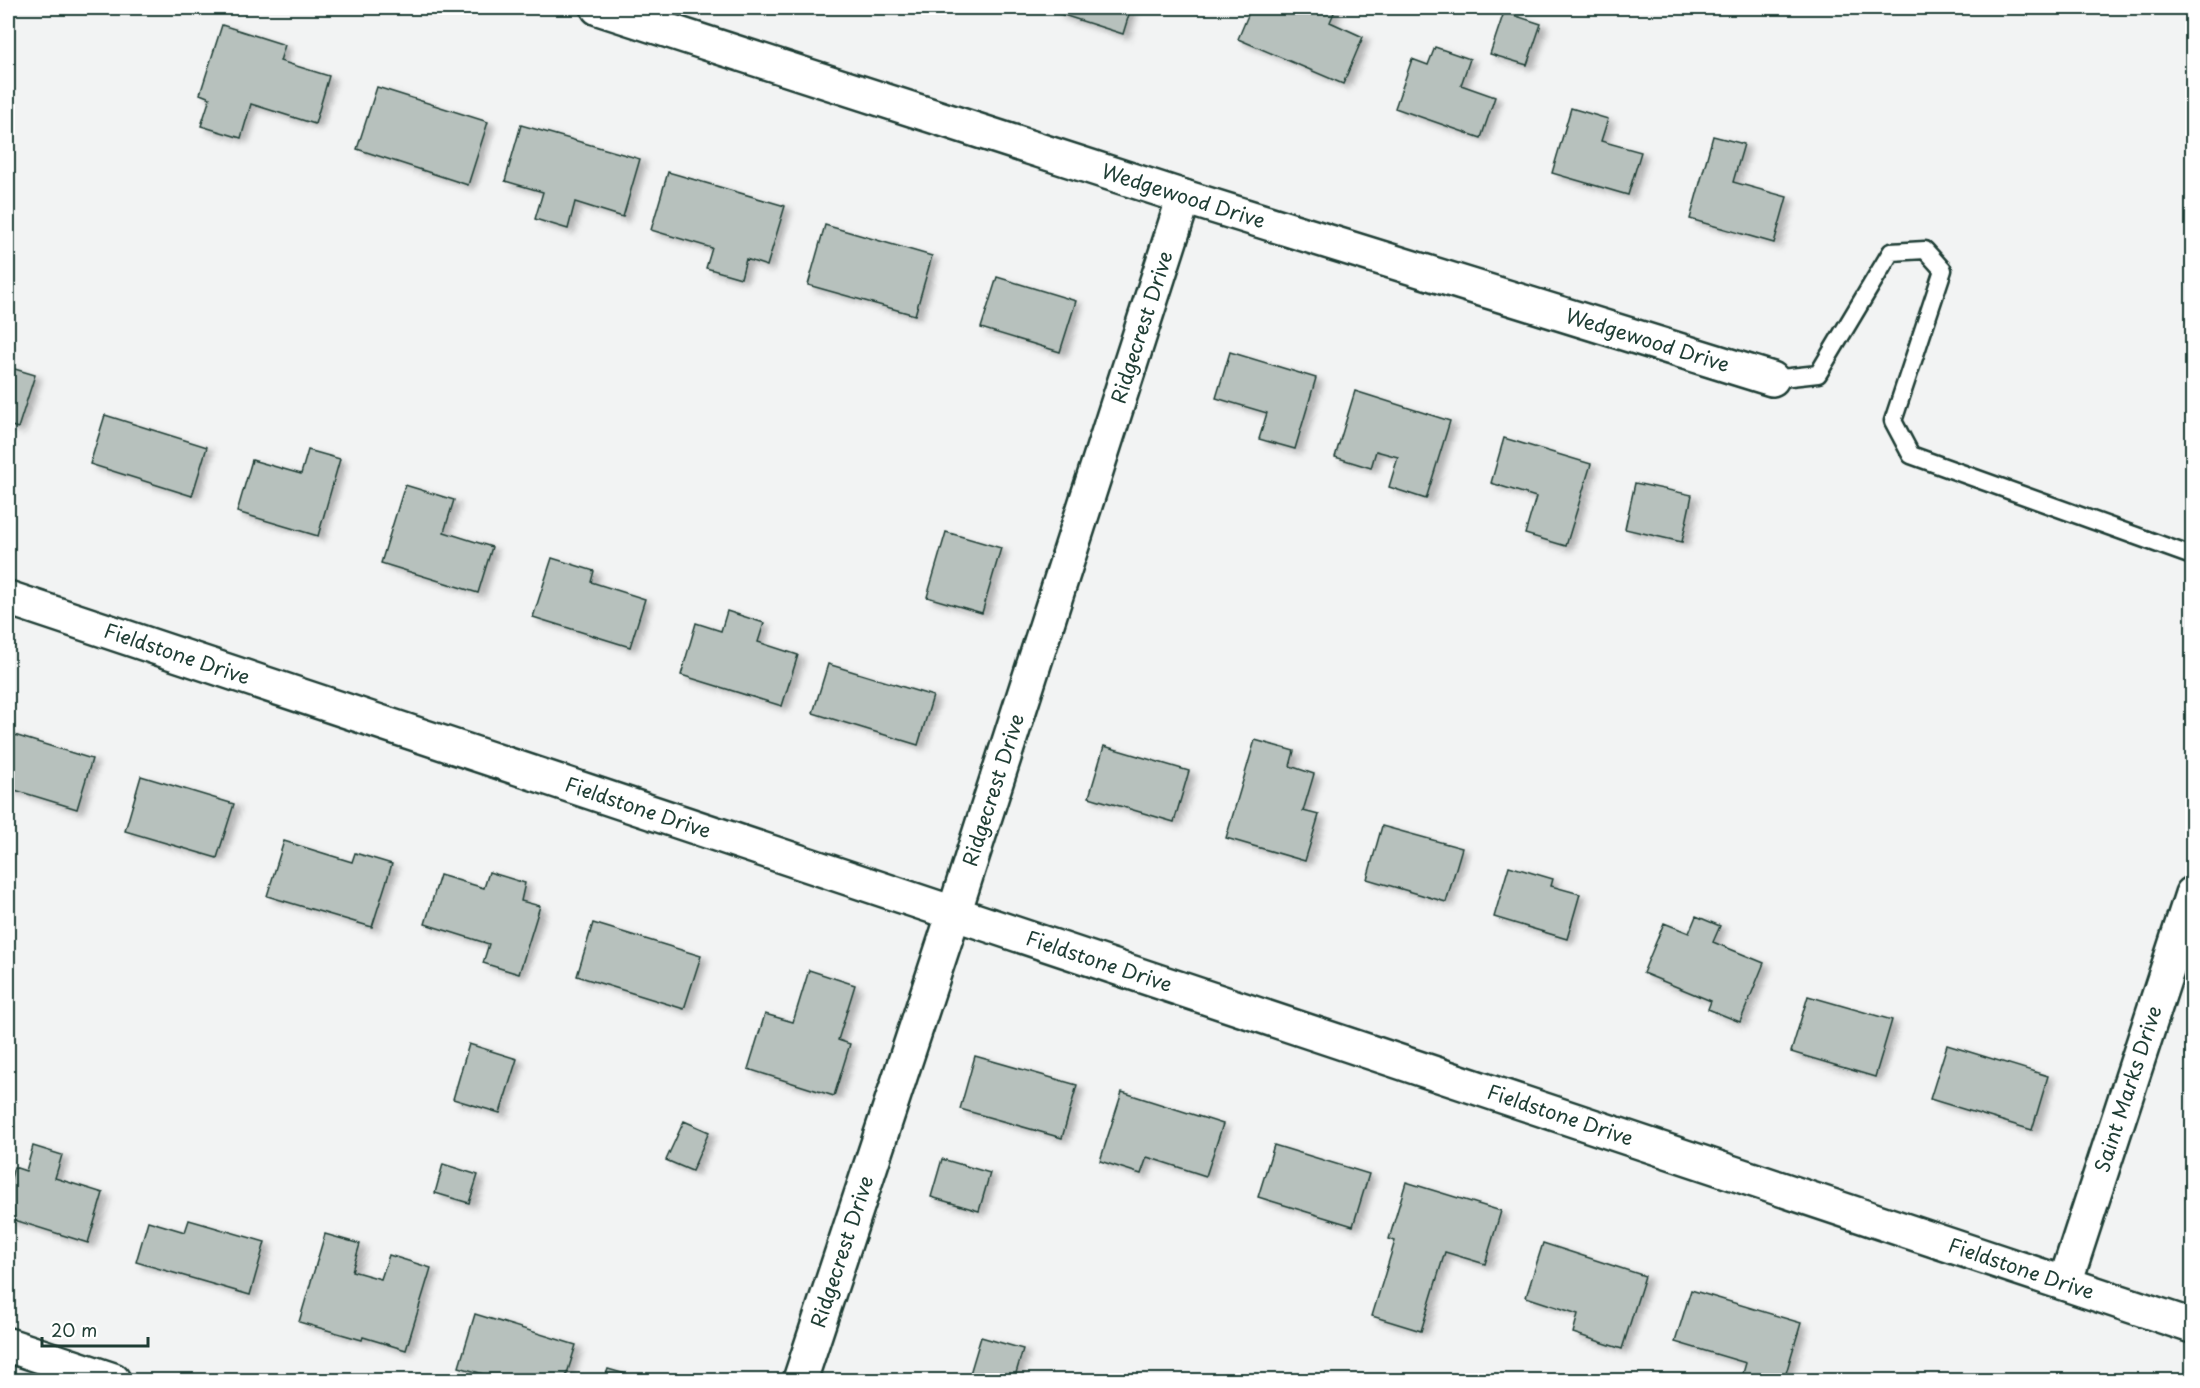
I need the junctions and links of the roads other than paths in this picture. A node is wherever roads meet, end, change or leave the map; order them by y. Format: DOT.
graph roads {
  1 [pos="598,8"];
  2 [pos="1184,197"];
  3 [pos="1772,379"];
  4 [pos="2193,556"];
  5 [pos="8,598"];
  6 [pos="2193,894"];
  7 [pos="954,913"];
  8 [pos="2065,1283"];
  9 [pos="2193,1326"];
  10 [pos="8,1346"];
  11 [pos="113,1380"];
  12 [pos="800,1380"];
  1 -- 2 [label="street, Wedgewood Drive"];
  2 -- 3 [label="street, Wedgewood Drive"];
  2 -- 7 [label="street, Ridgecrest Drive"];
  3 -- 4 [label="lane"];
  5 -- 7 [label="street, Fieldstone Drive"];
  6 -- 8 [label="street, Saint Marks Drive"];
  7 -- 8 [label="street, Fieldstone Drive"];
  7 -- 12 [label="street, Ridgecrest Drive"];
  8 -- 9 [label="street, Fieldstone Drive"];
  10 -- 11 [label="street"];
}
